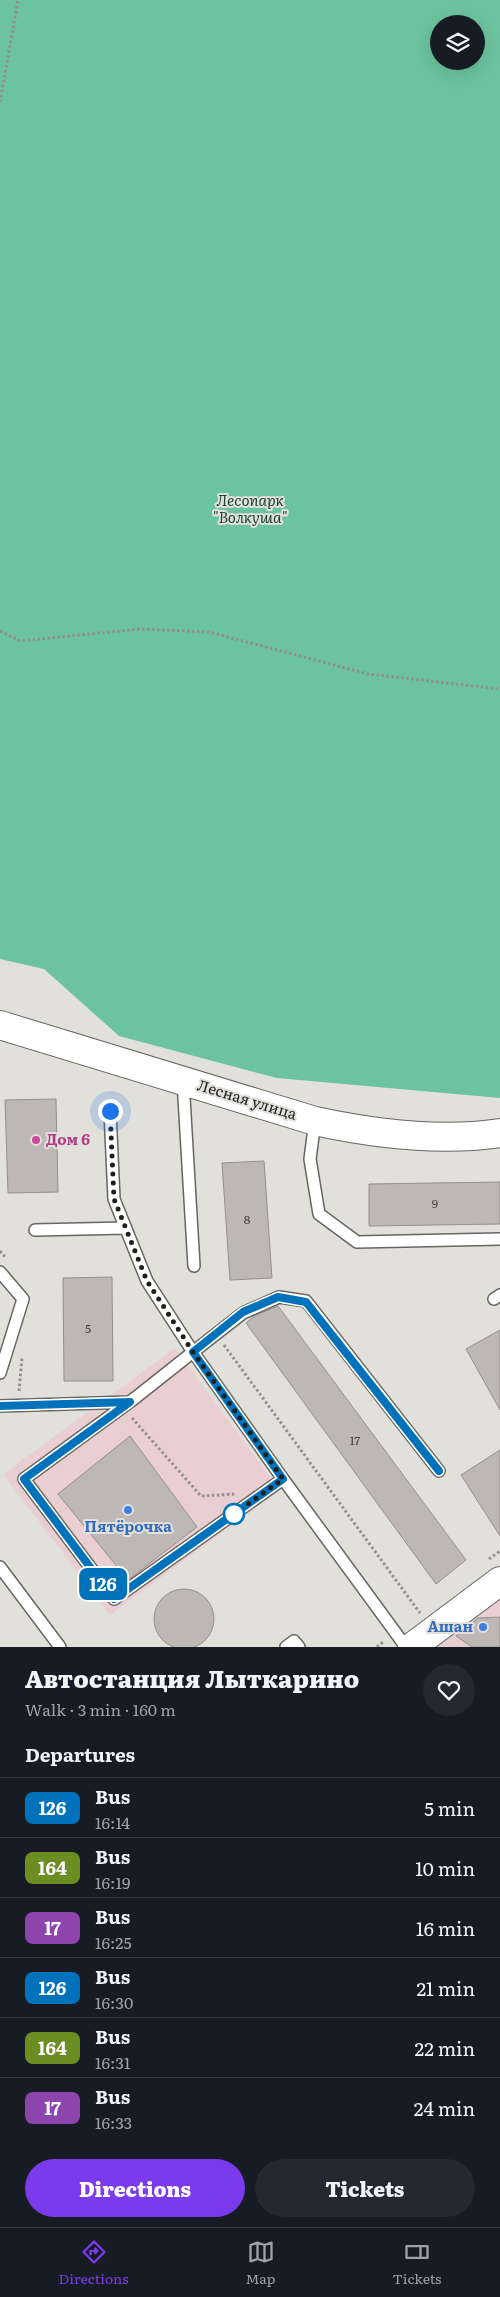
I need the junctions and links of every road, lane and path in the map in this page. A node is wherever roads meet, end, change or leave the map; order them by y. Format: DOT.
graph roads {
  1 [pos="17,0"];
  2 [pos="0,102"];
  3 [pos="0,630"];
  4 [pos="500,689"];
  5 [pos="0,1025"];
  6 [pos="183,1081"];
  7 [pos="110,1111"];
  8 [pos="315,1121"];
  9 [pos="500,1133"];
  10 [pos="126,1228"];
  11 [pos="36,1230"];
  12 [pos="500,1239"];
  13 [pos="0,1251"];
  14 [pos="6,1258"];
  15 [pos="194,1266"];
  16 [pos="0,1272"];
  17 [pos="216,1334"];
  18 [pos="23,1350"];
  19 [pos="193,1352"];
  20 [pos="0,1373"];
  21 [pos="18,1405"];
  22 [pos="126,1405"];
  23 [pos="0,1406"];
  24 [pos="439,1471"];
  25 [pos="283,1479"];
  26 [pos="266,1491"];
  27 [pos="0,1567"];
  28 [pos="500,1581"];
  29 [pos="420,1613"];
  30 [pos="58,1646"];
  31 [pos="286,1647"];
  32 [pos="299,1647"];
  33 [pos="406,1647"];
  34 [pos="412,1647"];
  1 -- 2 [label="path"];
  3 -- 4 [label="path"];
  5 -- 6 [label="street, Лесная улица"];
  6 -- 8 [label="street, Лесная улица"];
  6 -- 15 [label="lane"];
  7 -- 10 [label="lane"];
  8 -- 9 [label="street, Лесная улица"];
  8 -- 12 [label="lane"];
  10 -- 11 [label="lane"];
  10 -- 19 [label="lane"];
  13 -- 14 [label="path"];
  16 -- 20 [label="lane"];
  17 -- 19 [label="lane"];
  17 -- 24 [label="lane"];
  17 -- 29 [label="path"];
  18 -- 21 [label="path"];
  19 -- 22 [label="lane"];
  19 -- 25 [label="lane"];
  21 -- 22 [label="lane"];
  21 -- 23 [label="lane"];
  22 -- 26 [label="path"];
  22 -- 26 [label="lane"];
  25 -- 26 [label="lane"];
  25 -- 33 [label="lane"];
  27 -- 30 [label="lane"];
  28 -- 34 [label="street"];
  31 -- 32 [label="lane"];
}
